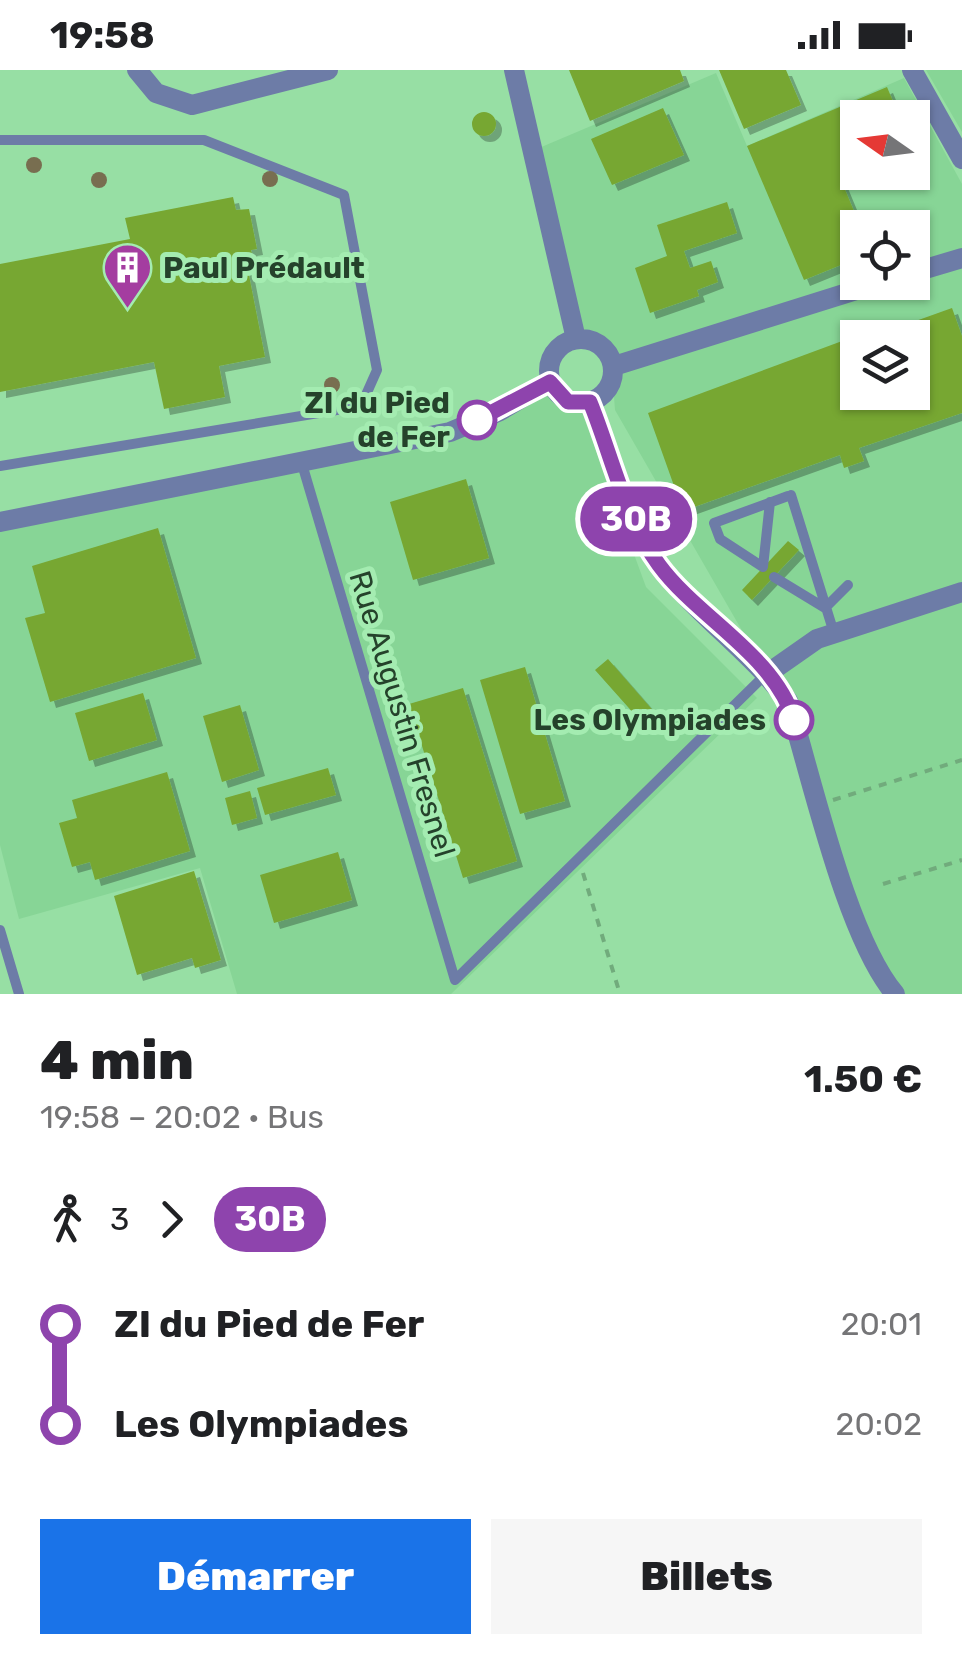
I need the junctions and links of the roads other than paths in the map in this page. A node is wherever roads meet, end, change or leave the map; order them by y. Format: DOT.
graph roads {
  1 [pos="137,70"];
  2 [pos="328,70"];
  3 [pos="514,70"];
  4 [pos="912,70"];
  5 [pos="0,140"];
  6 [pos="962,159"];
  7 [pos="962,258"];
  8 [pos="930,268"];
  9 [pos="840,295"];
  10 [pos="576,339"];
  11 [pos="614,366"];
  12 [pos="550,382"];
  13 [pos="590,402"];
  14 [pos="302,464"];
  15 [pos="0,466"];
  16 [pos="770,502"];
  17 [pos="0,522"];
  18 [pos="774,577"];
  19 [pos="848,585"];
  20 [pos="962,592"];
  21 [pos="825,608"];
  22 [pos="834,634"];
  23 [pos="767,674"];
  24 [pos="0,930"];
  25 [pos="19,994"];
  26 [pos="895,994"];
  1 -- 2 [label="street"];
  3 -- 10 [label="street"];
  4 -- 6 [label="street"];
  5 -- 15 [label="lane"];
  7 -- 8 [label="street"];
  9 -- 11 [label="street"];
  10 -- 11 [label="street"];
  10 -- 12 [label="street"];
  11 -- 13 [label="street"];
  12 -- 13 [label="street"];
  12 -- 14 [label="street"];
  13 -- 23 [label="street"];
  14 -- 17 [label="street"];
  14 -- 23 [label="lane, Rue Augustin Fresnel"];
  16 -- 16 [label="lane"];
  16 -- 21 [label="lane"];
  18 -- 21 [label="lane"];
  19 -- 21 [label="lane"];
  20 -- 22 [label="street"];
  21 -- 22 [label="lane"];
  22 -- 23 [label="street"];
  23 -- 26 [label="street"];
  24 -- 25 [label="lane"];
}
